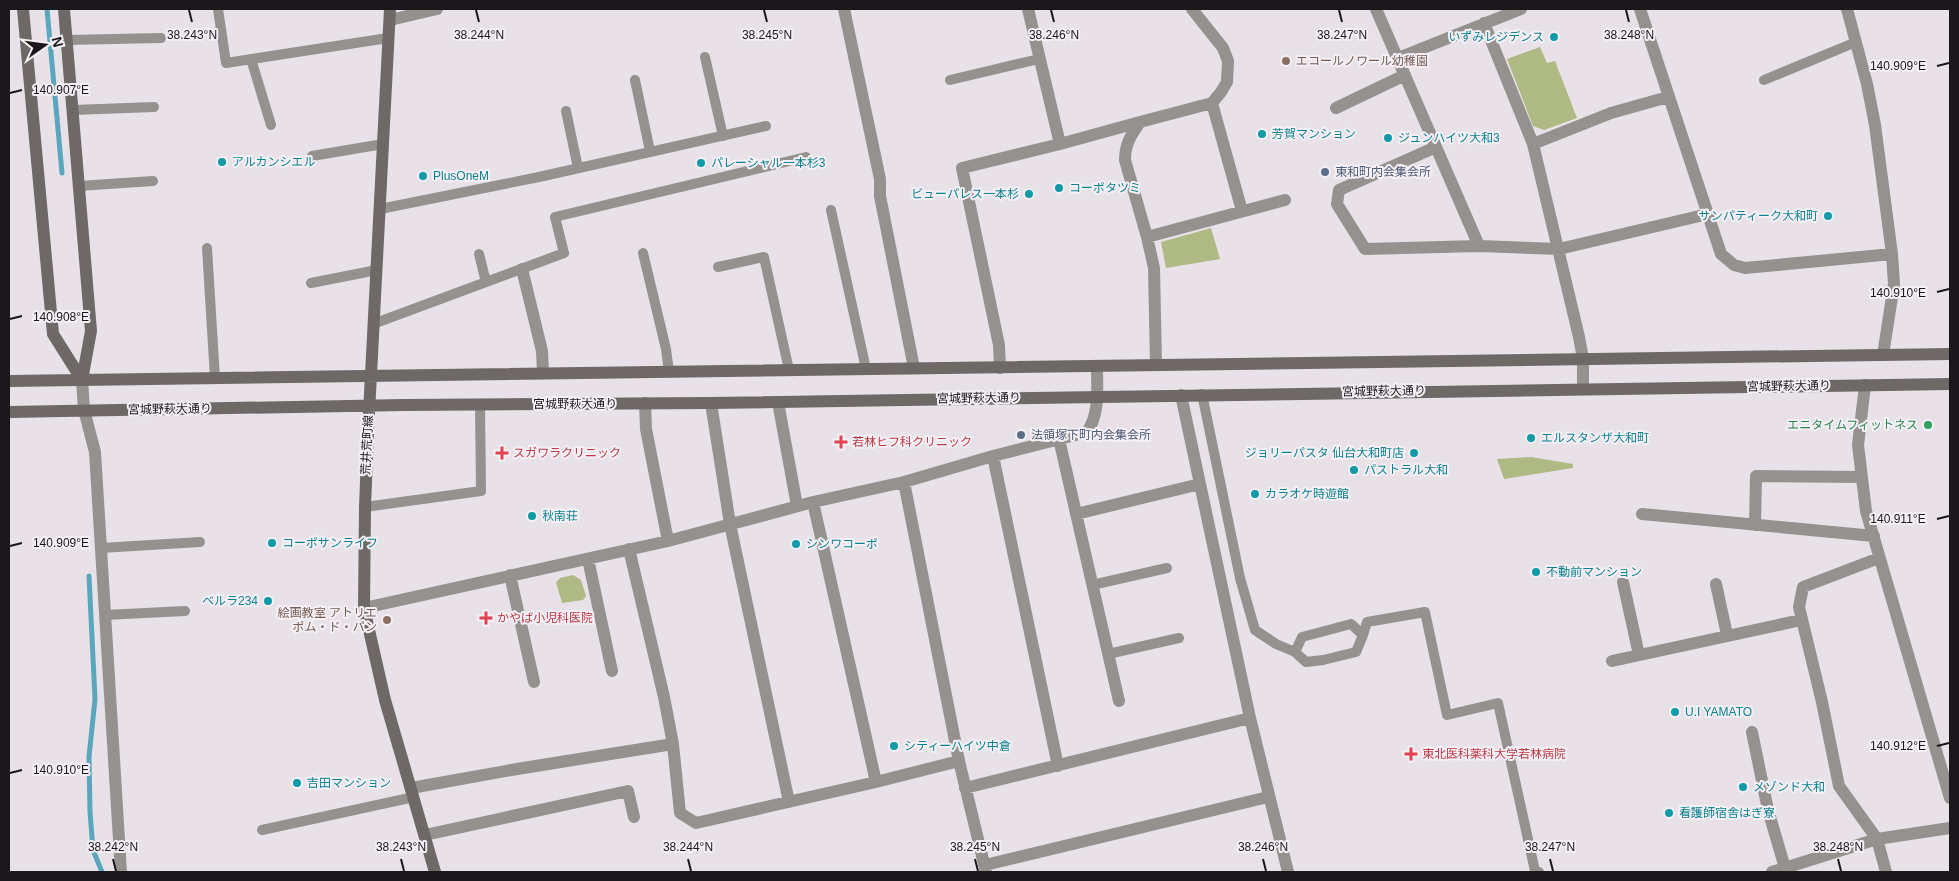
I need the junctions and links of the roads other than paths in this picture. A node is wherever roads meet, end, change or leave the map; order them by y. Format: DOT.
graph roads {
  1 [pos="23,9"];
  2 [pos="64,9"];
  3 [pos="218,9"];
  4 [pos="437,9"];
  5 [pos="844,9"];
  6 [pos="1028,9"];
  7 [pos="1192,9"];
  8 [pos="1376,9"];
  9 [pos="1521,9"];
  10 [pos="1640,9"];
  11 [pos="1847,9"];
  12 [pos="390,14"];
  13 [pos="1484,23"];
  14 [pos="162,38"];
  15 [pos="388,38"];
  16 [pos="67,40"];
  17 [pos="1856,42"];
  18 [pos="705,57"];
  19 [pos="1398,58"];
  20 [pos="251,59"];
  21 [pos="1039,59"];
  22 [pos="1405,75"];
  23 [pos="635,80"];
  24 [pos="950,80"];
  25 [pos="1764,80"];
  26 [pos="1668,97"];
  27 [pos="1212,103"];
  28 [pos="154,107"];
  29 [pos="1336,108"];
  30 [pos="73,110"];
  31 [pos="566,111"];
  32 [pos="1140,122"];
  33 [pos="271,125"];
  34 [pos="766,126"];
  35 [pos="723,136"];
  36 [pos="383,144"];
  37 [pos="1060,144"];
  38 [pos="1532,144"];
  39 [pos="1436,147"];
  40 [pos="650,151"];
  41 [pos="312,156"];
  42 [pos="806,157"];
  43 [pos="578,168"];
  44 [pos="153,181"];
  45 [pos="79,186"];
  46 [pos="1285,200"];
  47 [pos="380,209"];
  48 [pos="831,210"];
  49 [pos="1242,211"];
  50 [pos="1708,214"];
  51 [pos="1148,237"];
  52 [pos="1479,246"];
  53 [pos="207,248"];
  54 [pos="1559,249"];
  55 [pos="643,253"];
  56 [pos="479,254"];
  57 [pos="1892,254"];
  58 [pos="718,267"];
  59 [pos="522,269"];
  60 [pos="377,270"];
  61 [pos="486,282"];
  62 [pos="311,283"];
  63 [pos="373,324"];
  64 [pos="1950,354"];
  65 [pos="1883,355"];
  66 [pos="1583,359"];
  67 [pos="1156,365"];
  68 [pos="1097,367"];
  69 [pos="914,368"];
  70 [pos="1000,368"];
  71 [pos="866,369"];
  72 [pos="789,370"];
  73 [pos="669,372"];
  74 [pos="543,373"];
  75 [pos="371,377"];
  76 [pos="215,378"];
  77 [pos="82,380"];
  78 [pos="9,381"];
  79 [pos="1950,384"];
  80 [pos="1865,385"];
  81 [pos="1583,388"];
  82 [pos="1202,394"];
  83 [pos="1181,395"];
  84 [pos="1097,396"];
  85 [pos="778,402"];
  86 [pos="646,403"];
  87 [pos="711,403"];
  88 [pos="480,404"];
  89 [pos="369,406"];
  90 [pos="84,410"];
  91 [pos="9,412"];
  92 [pos="1059,439"];
  93 [pos="993,456"];
  94 [pos="1862,477"];
  95 [pos="904,482"];
  96 [pos="1200,484"];
  97 [pos="813,502"];
  98 [pos="365,506"];
  99 [pos="797,506"];
  100 [pos="1076,514"];
  101 [pos="1642,514"];
  102 [pos="730,524"];
  103 [pos="1755,525"];
  104 [pos="1874,536"];
  105 [pos="668,541"];
  106 [pos="200,542"];
  107 [pos="101,548"];
  108 [pos="629,550"];
  109 [pos="588,558"];
  110 [pos="1879,558"];
  111 [pos="1167,568"];
  112 [pos="510,575"];
  113 [pos="1623,582"];
  114 [pos="1716,584"];
  115 [pos="1092,585"];
  116 [pos="364,608"];
  117 [pos="185,611"];
  118 [pos="105,615"];
  119 [pos="1801,620"];
  120 [pos="1363,635"];
  121 [pos="1727,635"];
  122 [pos="1178,638"];
  123 [pos="1295,652"];
  124 [pos="1108,654"];
  125 [pos="1639,655"];
  126 [pos="1612,661"];
  127 [pos="612,671"];
  128 [pos="534,682"];
  129 [pos="1119,702"];
  130 [pos="1250,718"];
  131 [pos="1752,732"];
  132 [pos="672,744"];
  133 [pos="959,761"];
  134 [pos="1058,766"];
  135 [pos="876,782"];
  136 [pos="966,788"];
  137 [pos="412,792"];
  138 [pos="1268,796"];
  139 [pos="1950,798"];
  140 [pos="788,802"];
  141 [pos="634,817"];
  142 [pos="1950,828"];
  143 [pos="262,830"];
  144 [pos="425,835"];
  145 [pos="1877,838"];
  146 [pos="1785,868"];
  147 [pos="985,869"];
  148 [pos="121,872"];
  149 [pos="435,872"];
  150 [pos="1288,872"];
  151 [pos="1539,872"];
  152 [pos="1772,872"];
  153 [pos="1886,872"];
  1 -- 77 [label="street"];
  2 -- 16 [label="street"];
  3 -- 20 [label="lane"];
  4 -- 12 [label="street"];
  5 -- 69 [label="street"];
  6 -- 21 [label="street"];
  7 -- 27 [label="street"];
  8 -- 19 [label="street"];
  9 -- 13 [label="street"];
  10 -- 26 [label="street"];
  11 -- 17 [label="street"];
  12 -- 15 [label="street, 荒井荒町線"];
  13 -- 19 [label="street"];
  13 -- 38 [label="street"];
  14 -- 16 [label="lane"];
  15 -- 20 [label="lane"];
  15 -- 36 [label="street, 荒井荒町線"];
  16 -- 30 [label="street"];
  17 -- 25 [label="lane"];
  17 -- 57 [label="street"];
  18 -- 35 [label="lane"];
  19 -- 22 [label="street"];
  20 -- 33 [label="lane"];
  21 -- 24 [label="lane"];
  21 -- 37 [label="street"];
  22 -- 29 [label="street"];
  22 -- 39 [label="street"];
  23 -- 40 [label="lane"];
  26 -- 38 [label="street"];
  26 -- 50 [label="street"];
  27 -- 32 [label="street"];
  27 -- 49 [label="street"];
  28 -- 30 [label="lane"];
  30 -- 45 [label="street"];
  31 -- 43 [label="lane"];
  32 -- 37 [label="street"];
  32 -- 51 [label="street"];
  34 -- 35 [label="lane"];
  35 -- 40 [label="lane"];
  36 -- 41 [label="lane"];
  36 -- 47 [label="street, 荒井荒町線"];
  37 -- 70 [label="street"];
  38 -- 54 [label="street"];
  39 -- 52 [label="street"];
  39 -- 52 [label="street"];
  40 -- 43 [label="lane"];
  42 -- 59 [label="lane"];
  43 -- 47 [label="lane"];
  44 -- 45 [label="lane"];
  45 -- 77 [label="street"];
  46 -- 49 [label="street"];
  47 -- 60 [label="street, 荒井荒町線"];
  48 -- 71 [label="lane"];
  49 -- 51 [label="street"];
  50 -- 54 [label="street"];
  50 -- 57 [label="street"];
  51 -- 67 [label="street"];
  52 -- 54 [label="street"];
  53 -- 76 [label="lane"];
  54 -- 66 [label="street"];
  55 -- 73 [label="lane"];
  56 -- 61 [label="lane"];
  57 -- 65 [label="street"];
  58 -- 72 [label="lane"];
  59 -- 61 [label="lane"];
  59 -- 74 [label="street"];
  60 -- 62 [label="lane"];
  60 -- 63 [label="street, 荒井荒町線"];
  61 -- 63 [label="lane"];
  63 -- 75 [label="street, 荒井荒町線"];
  64 -- 65 [label="street"];
  65 -- 66 [label="street"];
  66 -- 67 [label="street"];
  66 -- 81 [label="street"];
  67 -- 68 [label="street"];
  68 -- 70 [label="street"];
  68 -- 84 [label="street"];
  69 -- 70 [label="street"];
  69 -- 71 [label="street"];
  71 -- 72 [label="street"];
  72 -- 73 [label="street"];
  73 -- 74 [label="street"];
  74 -- 75 [label="street"];
  75 -- 76 [label="street"];
  75 -- 89 [label="street, 荒井荒町線"];
  76 -- 77 [label="street"];
  77 -- 78 [label="street"];
  77 -- 90 [label="street"];
  79 -- 80 [label="street, 宮城野萩大通り"];
  80 -- 81 [label="street, 宮城野萩大通り"];
  80 -- 94 [label="street"];
  81 -- 82 [label="street, 宮城野萩大通り"];
  82 -- 83 [label="street, 宮城野萩大通り"];
  82 -- 123 [label="lane"];
  83 -- 84 [label="street, 宮城野萩大通り"];
  83 -- 96 [label="street"];
  84 -- 85 [label="street, 宮城野萩大通り"];
  84 -- 92 [label="street"];
  85 -- 87 [label="street, 宮城野萩大通り"];
  85 -- 99 [label="street"];
  86 -- 87 [label="street, 宮城野萩大通り"];
  86 -- 88 [label="street, 宮城野萩大通り"];
  86 -- 105 [label="street"];
  87 -- 102 [label="street"];
  88 -- 89 [label="street, 宮城野萩大通り"];
  88 -- 98 [label="lane"];
  89 -- 90 [label="street, 宮城野萩大通り"];
  89 -- 98 [label="street, 荒井荒町線"];
  90 -- 91 [label="street, 宮城野萩大通り"];
  90 -- 107 [label="street"];
  92 -- 93 [label="street"];
  92 -- 100 [label="street"];
  93 -- 95 [label="street"];
  93 -- 134 [label="street"];
  94 -- 103 [label="street"];
  94 -- 104 [label="street"];
  95 -- 97 [label="street"];
  95 -- 133 [label="street"];
  96 -- 100 [label="street"];
  96 -- 130 [label="street"];
  97 -- 99 [label="street"];
  97 -- 135 [label="street"];
  98 -- 116 [label="street, 荒井荒町線"];
  99 -- 102 [label="street"];
  100 -- 115 [label="street"];
  101 -- 103 [label="street"];
  102 -- 105 [label="street"];
  102 -- 140 [label="street"];
  103 -- 104 [label="street"];
  104 -- 110 [label="street"];
  105 -- 108 [label="street"];
  106 -- 107 [label="lane"];
  107 -- 118 [label="street"];
  108 -- 109 [label="street"];
  108 -- 132 [label="street"];
  109 -- 112 [label="street"];
  109 -- 127 [label="street"];
  110 -- 119 [label="street"];
  110 -- 139 [label="street"];
  111 -- 115 [label="lane"];
  112 -- 116 [label="street"];
  112 -- 128 [label="street"];
  113 -- 125 [label="street"];
  114 -- 121 [label="street"];
  115 -- 124 [label="street"];
  116 -- 137 [label="street, 荒井荒町線"];
  117 -- 118 [label="lane"];
  118 -- 148 [label="street"];
  119 -- 121 [label="street"];
  119 -- 145 [label="street"];
  120 -- 123 [label="lane"];
  120 -- 123 [label="lane"];
  120 -- 151 [label="lane"];
  121 -- 125 [label="street"];
  122 -- 124 [label="lane"];
  124 -- 129 [label="street"];
  125 -- 126 [label="street"];
  130 -- 134 [label="street"];
  130 -- 138 [label="street"];
  131 -- 146 [label="street"];
  132 -- 137 [label="street"];
  132 -- 140 [label="street"];
  133 -- 135 [label="street"];
  133 -- 136 [label="street"];
  134 -- 136 [label="street"];
  135 -- 140 [label="street"];
  136 -- 147 [label="street"];
  137 -- 143 [label="lane"];
  137 -- 144 [label="street, 荒井荒町線"];
  138 -- 147 [label="street"];
  138 -- 150 [label="street"];
  141 -- 144 [label="street"];
  142 -- 145 [label="street"];
  144 -- 149 [label="street, 荒井荒町線"];
  145 -- 146 [label="street"];
  145 -- 153 [label="street"];
  146 -- 152 [label="street"];
}
